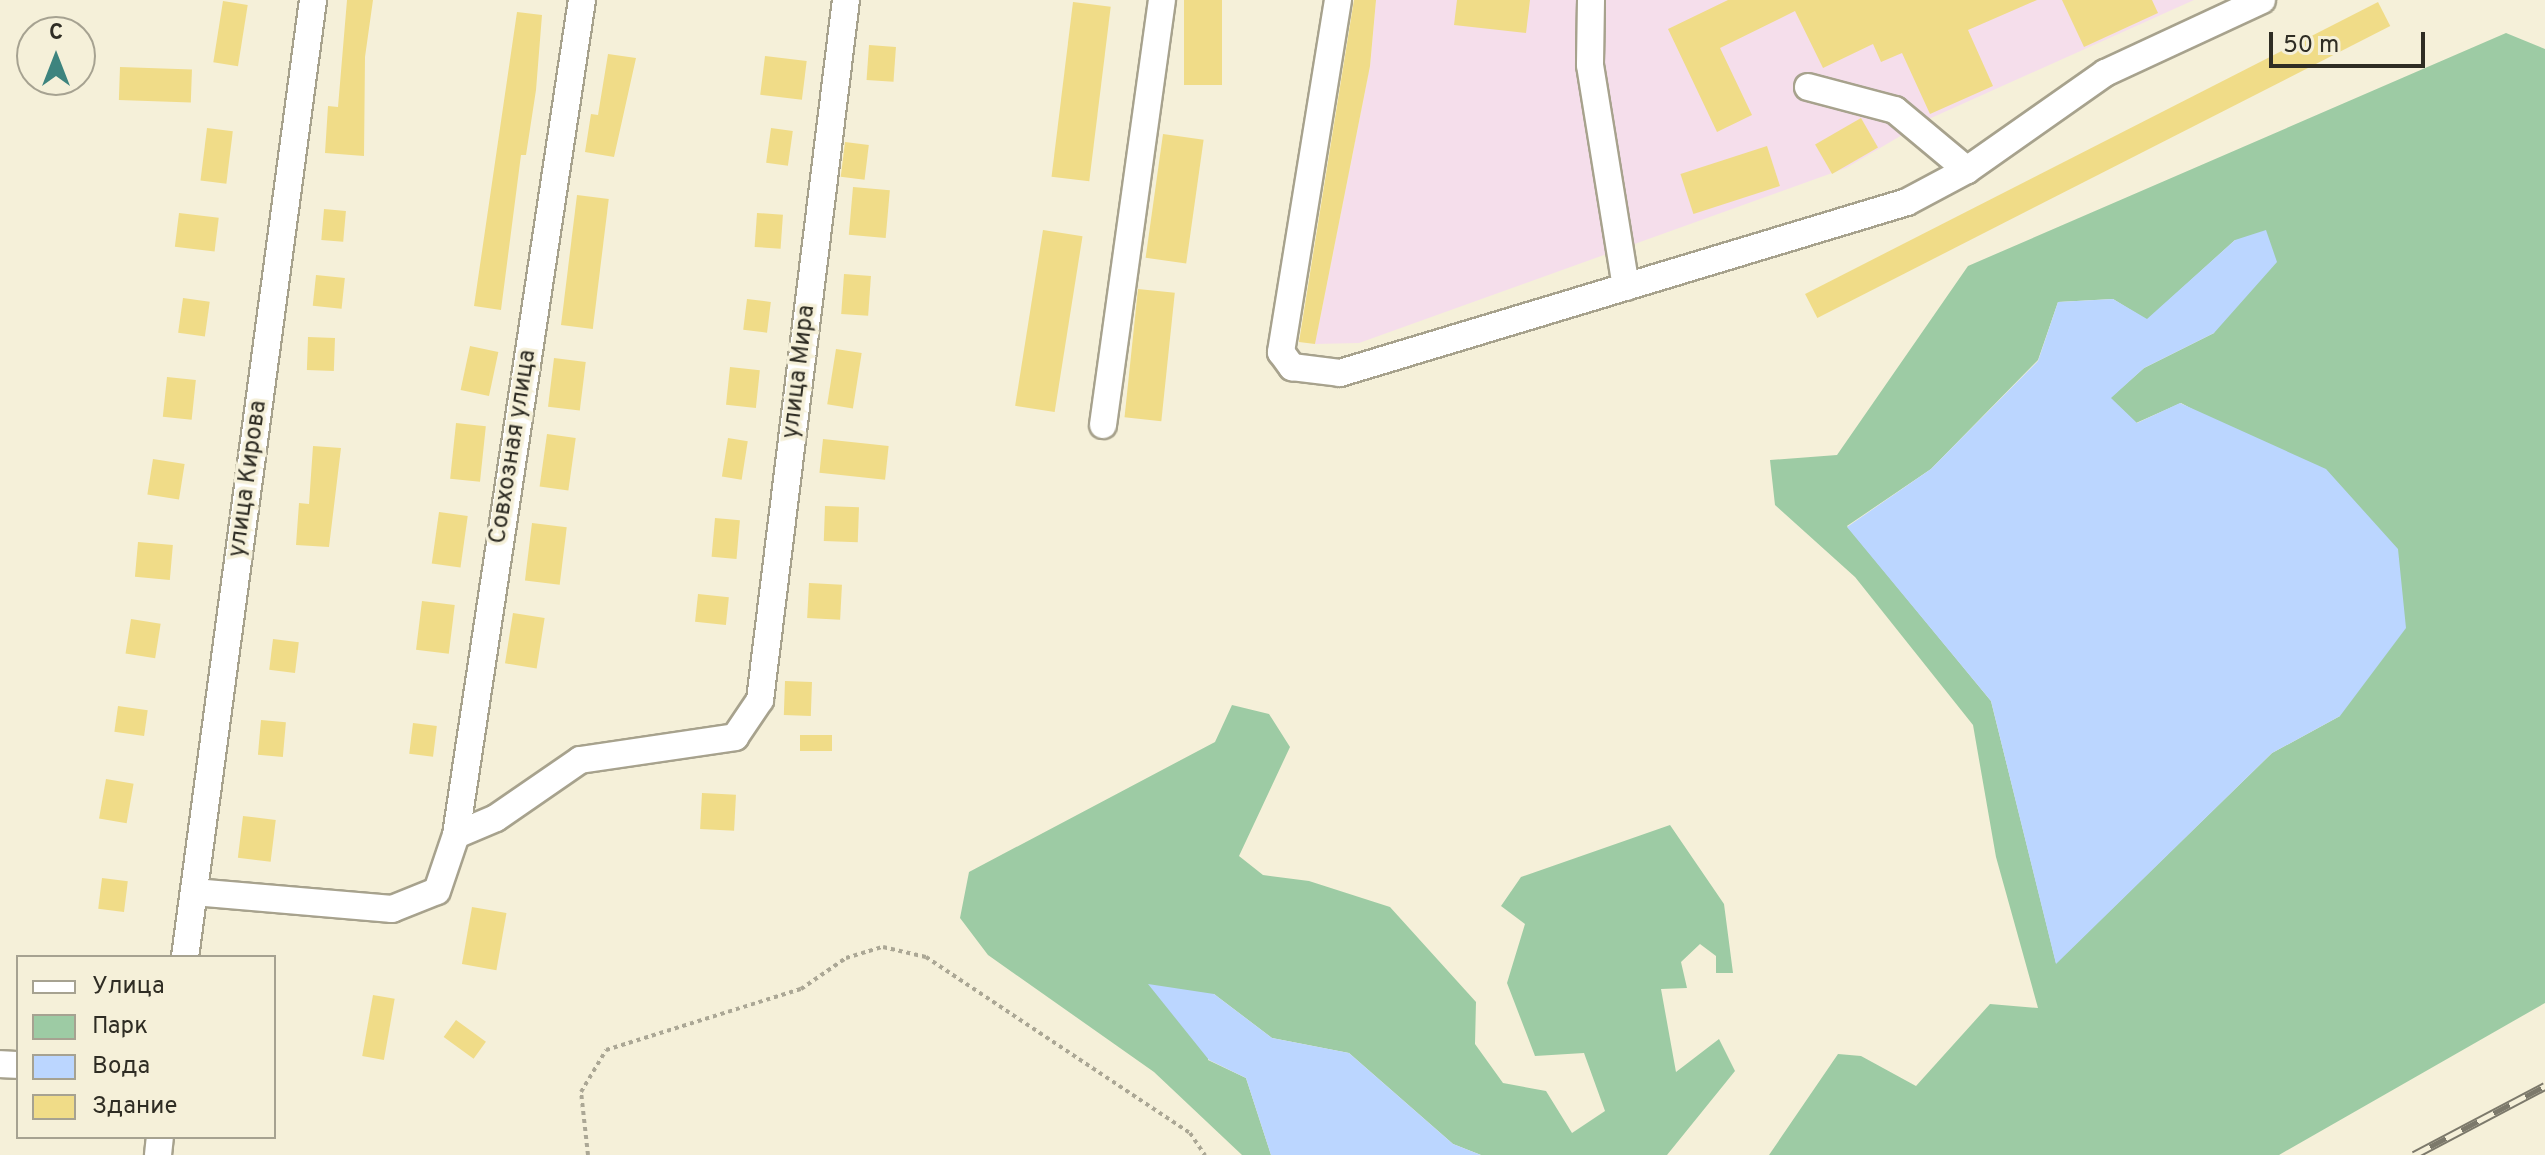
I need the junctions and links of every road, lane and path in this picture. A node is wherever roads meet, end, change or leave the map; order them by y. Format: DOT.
graph roads {
  1 [pos="313,0"];
  2 [pos="582,0"];
  3 [pos="846,0"];
  4 [pos="1162,0"];
  5 [pos="1338,0"];
  6 [pos="1591,0"];
  7 [pos="2262,0"];
  8 [pos="1808,87"];
  9 [pos="1967,170"];
  10 [pos="1626,287"];
  11 [pos="1103,425"];
  12 [pos="456,835"];
  13 [pos="194,892"];
  14 [pos="185,955"];
  15 [pos="588,1155"];
  16 [pos="1205,1155"];
  1 -- 13 [label="street, улица Кирова"];
  2 -- 12 [label="street, Совхозная улица"];
  3 -- 12 [label="street, улица Мира"];
  4 -- 11 [label="street"];
  5 -- 10 [label="street"];
  6 -- 10 [label="street"];
  7 -- 9 [label="street"];
  8 -- 9 [label="street"];
  9 -- 10 [label="street"];
  12 -- 13 [label="street, Совхозная улица"];
  13 -- 14 [label="street, улица Кирова"];
  15 -- 16 [label="path"];
}
